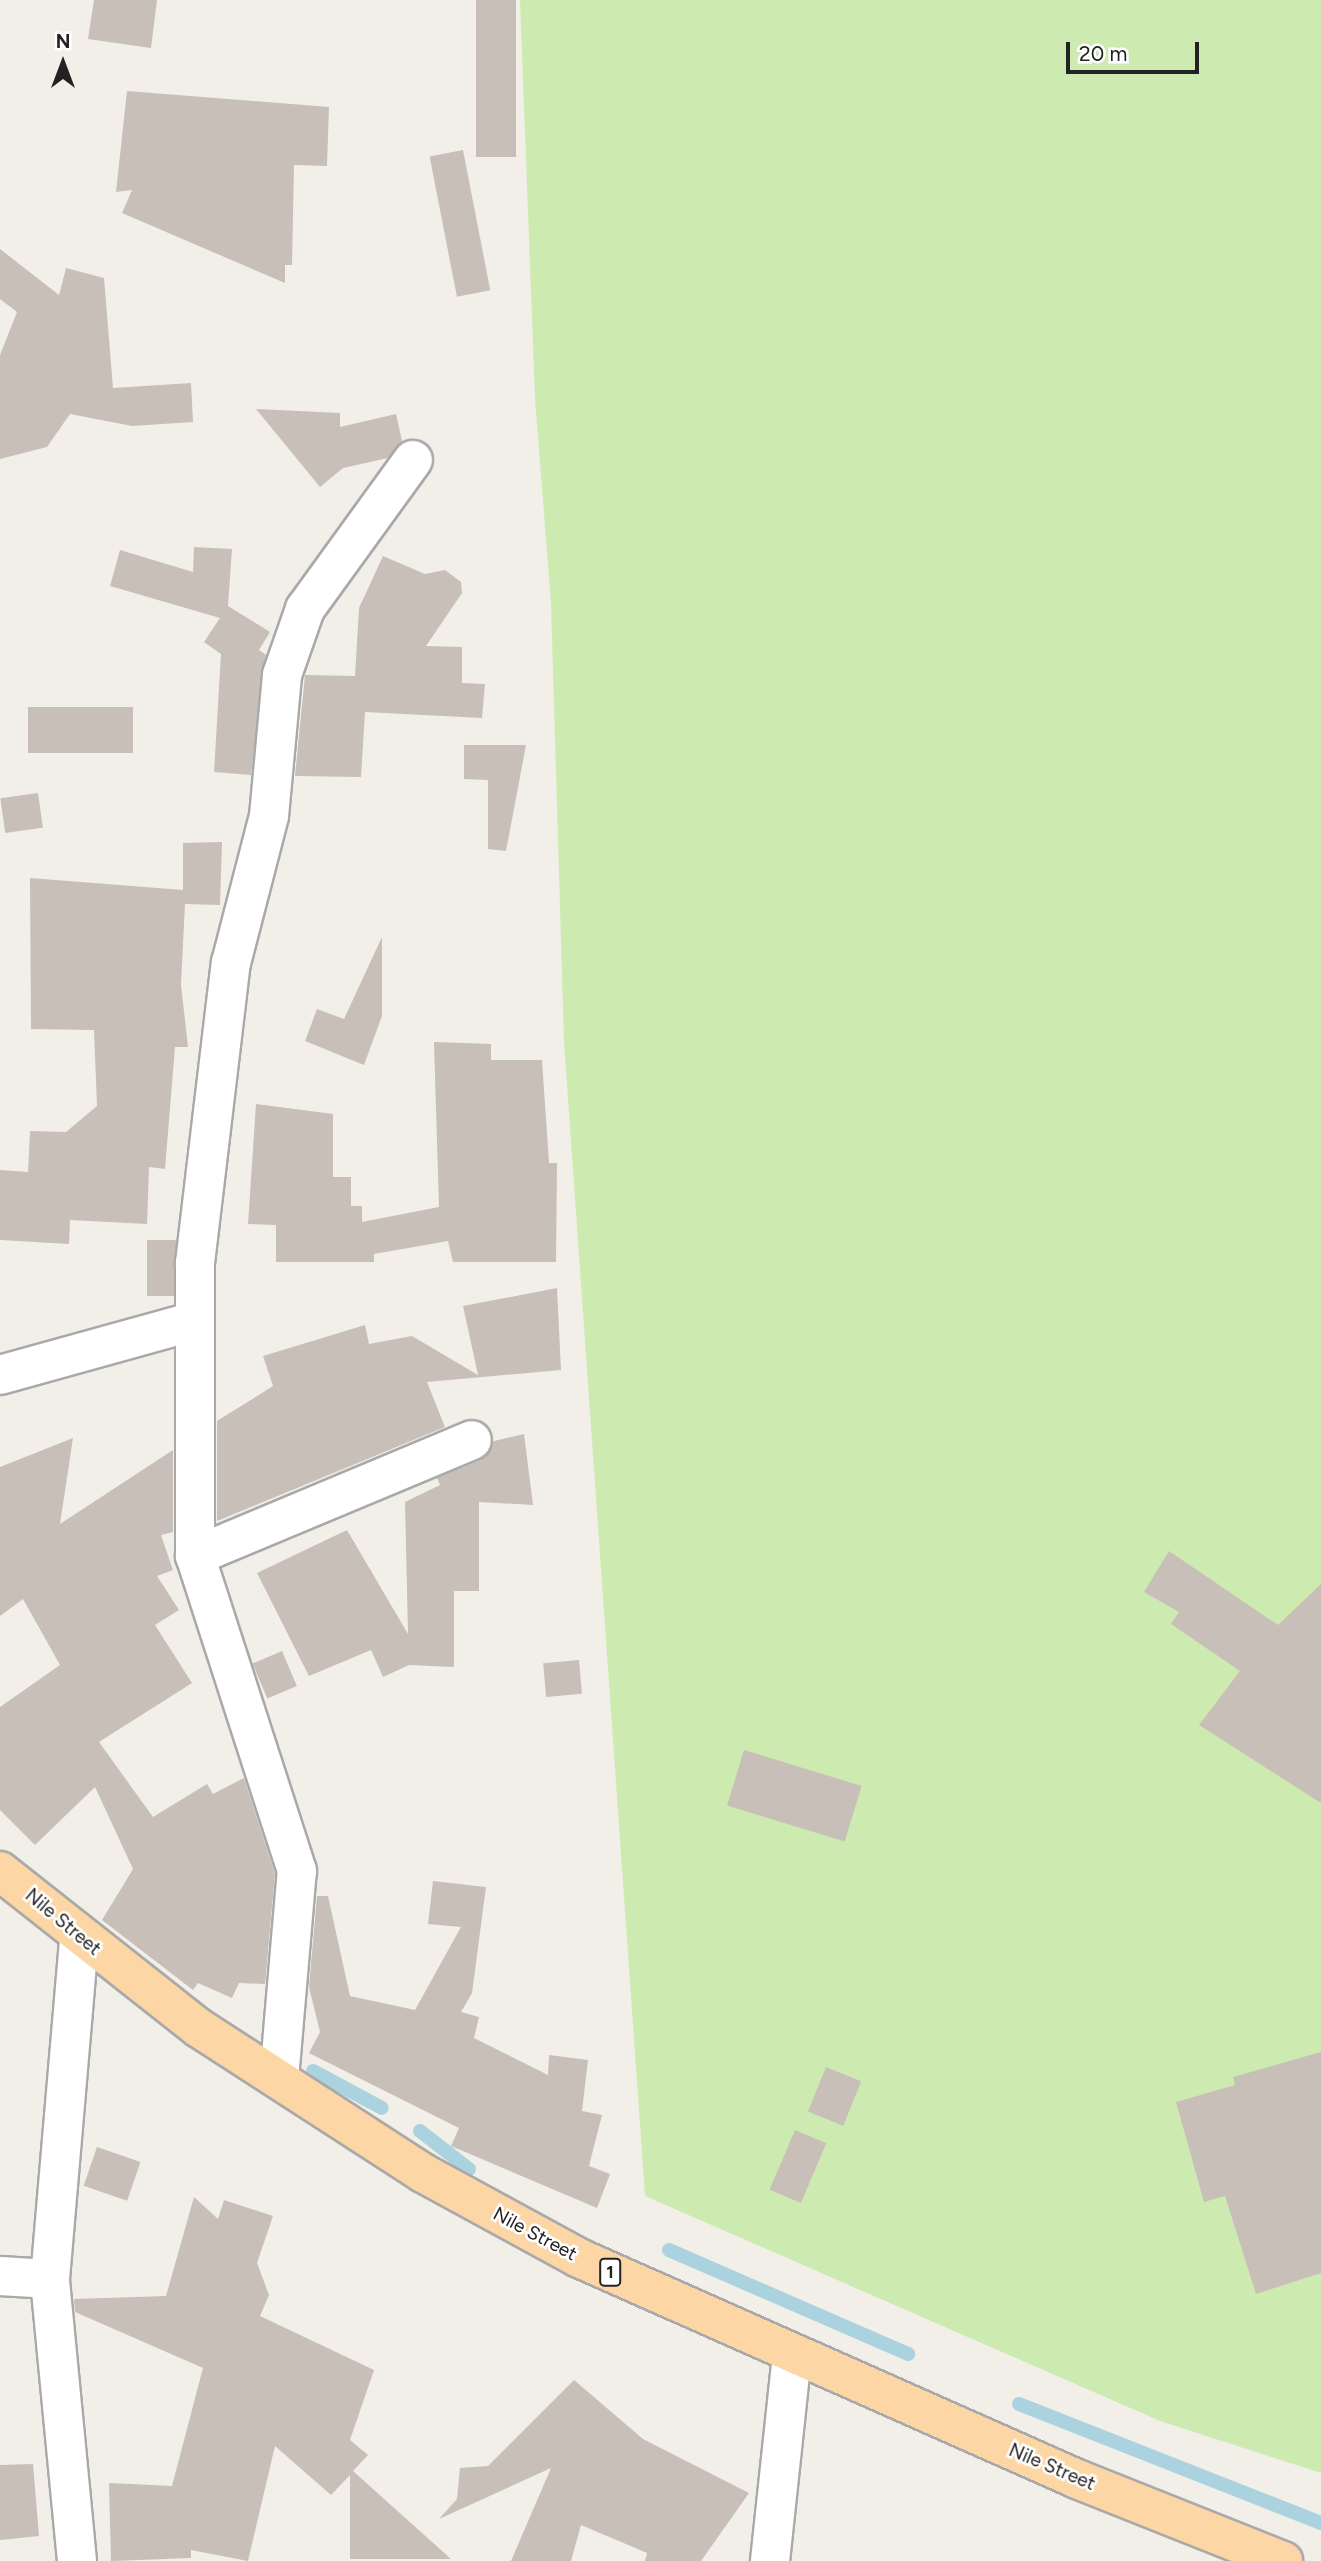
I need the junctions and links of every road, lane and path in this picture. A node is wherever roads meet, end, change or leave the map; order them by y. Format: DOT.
graph roads {
  1 [pos="413,460"];
  2 [pos="191,1322"];
  3 [pos="0,1375"];
  4 [pos="472,1440"];
  5 [pos="195,1556"];
  6 [pos="0,1871"];
  7 [pos="79,1938"];
  8 [pos="279,2079"];
  9 [pos="0,2276"];
  10 [pos="50,2279"];
  11 [pos="792,2354"];
  12 [pos="77,2561"];
  13 [pos="770,2561"];
  14 [pos="1283,2561"];
  1 -- 2 [label="street"];
  2 -- 3 [label="street"];
  2 -- 5 [label="street"];
  4 -- 5 [label="street"];
  5 -- 8 [label="street"];
  6 -- 7 [label="main road, Nile Street / 1"];
  7 -- 8 [label="main road, Nile Street / 1"];
  7 -- 10 [label="street"];
  8 -- 11 [label="main road, Nile Street / 1"];
  9 -- 10 [label="street"];
  10 -- 12 [label="street"];
  11 -- 13 [label="street"];
  11 -- 14 [label="main road, Nile Street / 1"];
}
